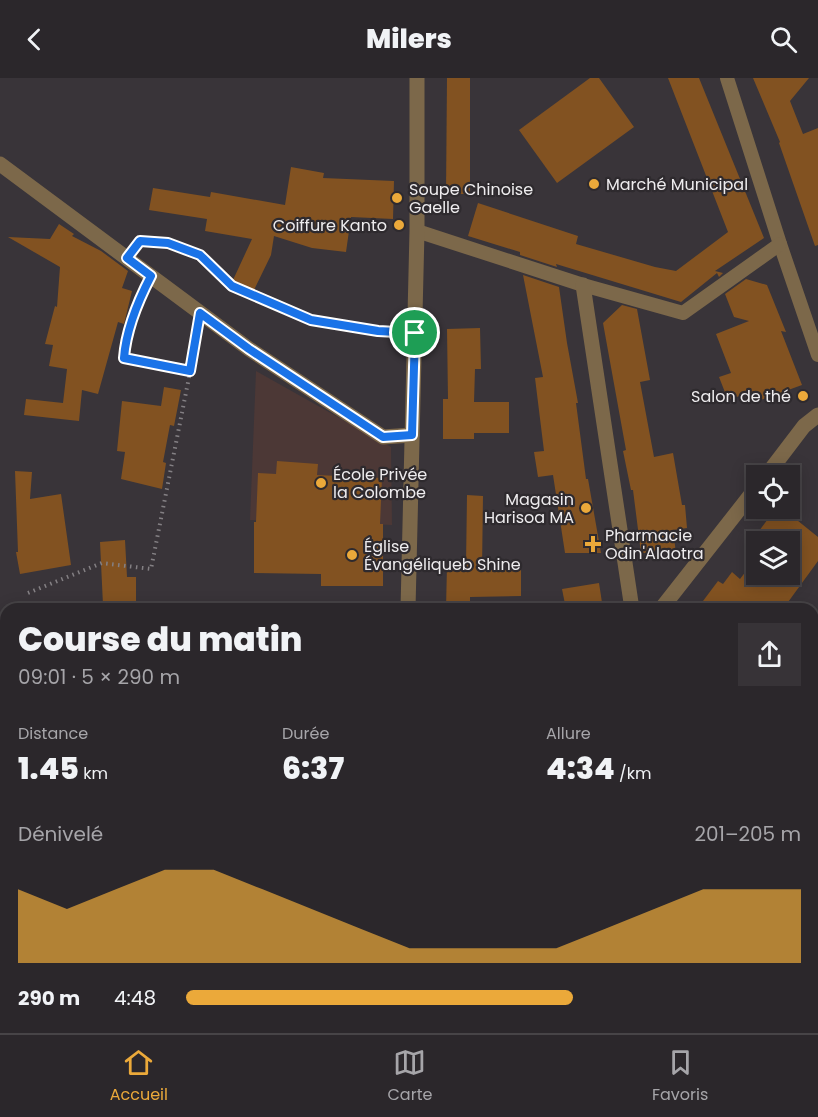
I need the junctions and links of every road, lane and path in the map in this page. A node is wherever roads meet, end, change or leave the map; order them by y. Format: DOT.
graph roads {
  1 [pos="417,78"];
  2 [pos="727,78"];
  3 [pos="0,164"];
  4 [pos="417,231"];
  5 [pos="780,244"];
  6 [pos="127,258"];
  7 [pos="151,276"];
  8 [pos="583,285"];
  9 [pos="200,313"];
  10 [pos="415,333"];
  11 [pos="818,355"];
  12 [pos="190,371"];
  13 [pos="818,415"];
  14 [pos="412,435"];
  15 [pos="774,465"];
  16 [pos="746,501"];
  17 [pos="28,593"];
  18 [pos="408,603"];
  19 [pos="631,603"];
  20 [pos="666,603"];
  1 -- 4 [label="street"];
  2 -- 5 [label="street"];
  3 -- 6 [label="street"];
  4 -- 8 [label="street"];
  4 -- 10 [label="street"];
  5 -- 8 [label="street"];
  5 -- 11 [label="street"];
  6 -- 7 [label="street"];
  6 -- 10 [label="path"];
  7 -- 9 [label="street"];
  7 -- 12 [label="path"];
  8 -- 19 [label="street"];
  9 -- 12 [label="path"];
  9 -- 14 [label="street"];
  10 -- 14 [label="street"];
  12 -- 17 [label="path"];
  13 -- 15 [label="street"];
  14 -- 18 [label="street"];
  16 -- 20 [label="street"];
}
